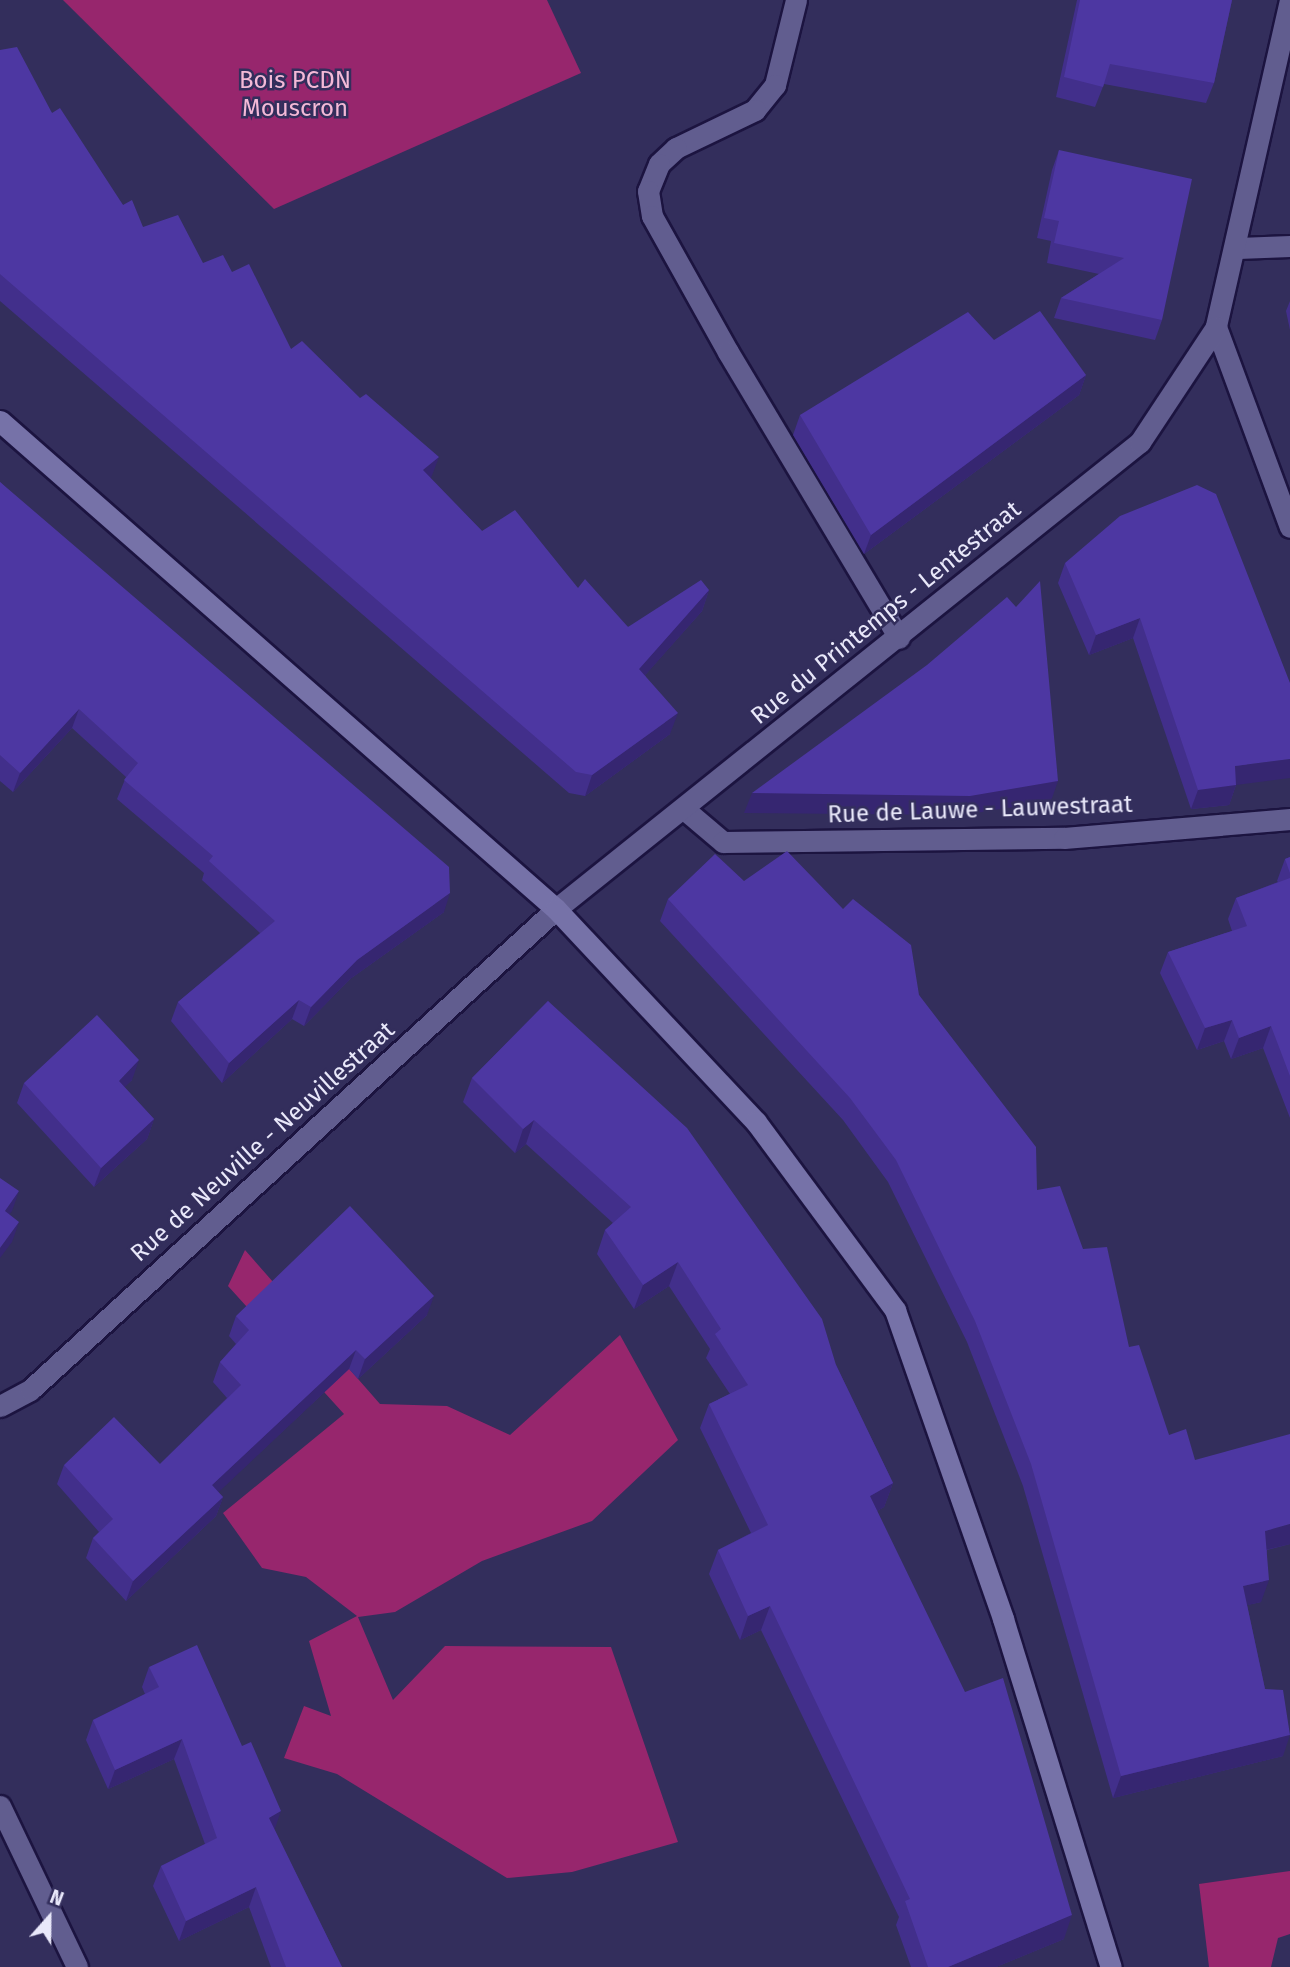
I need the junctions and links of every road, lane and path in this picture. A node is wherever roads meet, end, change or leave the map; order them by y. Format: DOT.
graph roads {
  1 [pos="796,0"];
  2 [pos="1290,0"];
  3 [pos="1290,246"];
  4 [pos="1238,248"];
  5 [pos="1216,327"];
  6 [pos="0,421"];
  7 [pos="1290,527"];
  8 [pos="900,638"];
  9 [pos="684,809"];
  10 [pos="1290,819"];
  11 [pos="556,909"];
  12 [pos="0,1406"];
  13 [pos="0,1806"];
  14 [pos="77,1967"];
  15 [pos="1111,1967"];
  1 -- 8 [label="street"];
  2 -- 4 [label="street, Rue du Printemps - Lentestraat"];
  3 -- 4 [label="street"];
  4 -- 5 [label="street, Rue du Printemps - Lentestraat"];
  5 -- 7 [label="street"];
  5 -- 8 [label="street, Rue du Printemps - Lentestraat"];
  6 -- 11 [label="street"];
  8 -- 9 [label="street, Rue du Printemps - Lentestraat"];
  9 -- 10 [label="street, Rue de Lauwe - Lauwestraat"];
  9 -- 11 [label="street, Rue du Printemps - Lentestraat"];
  11 -- 12 [label="street, Rue de Neuville - Neuvillestraat"];
  11 -- 15 [label="street"];
  13 -- 14 [label="street"];
}
